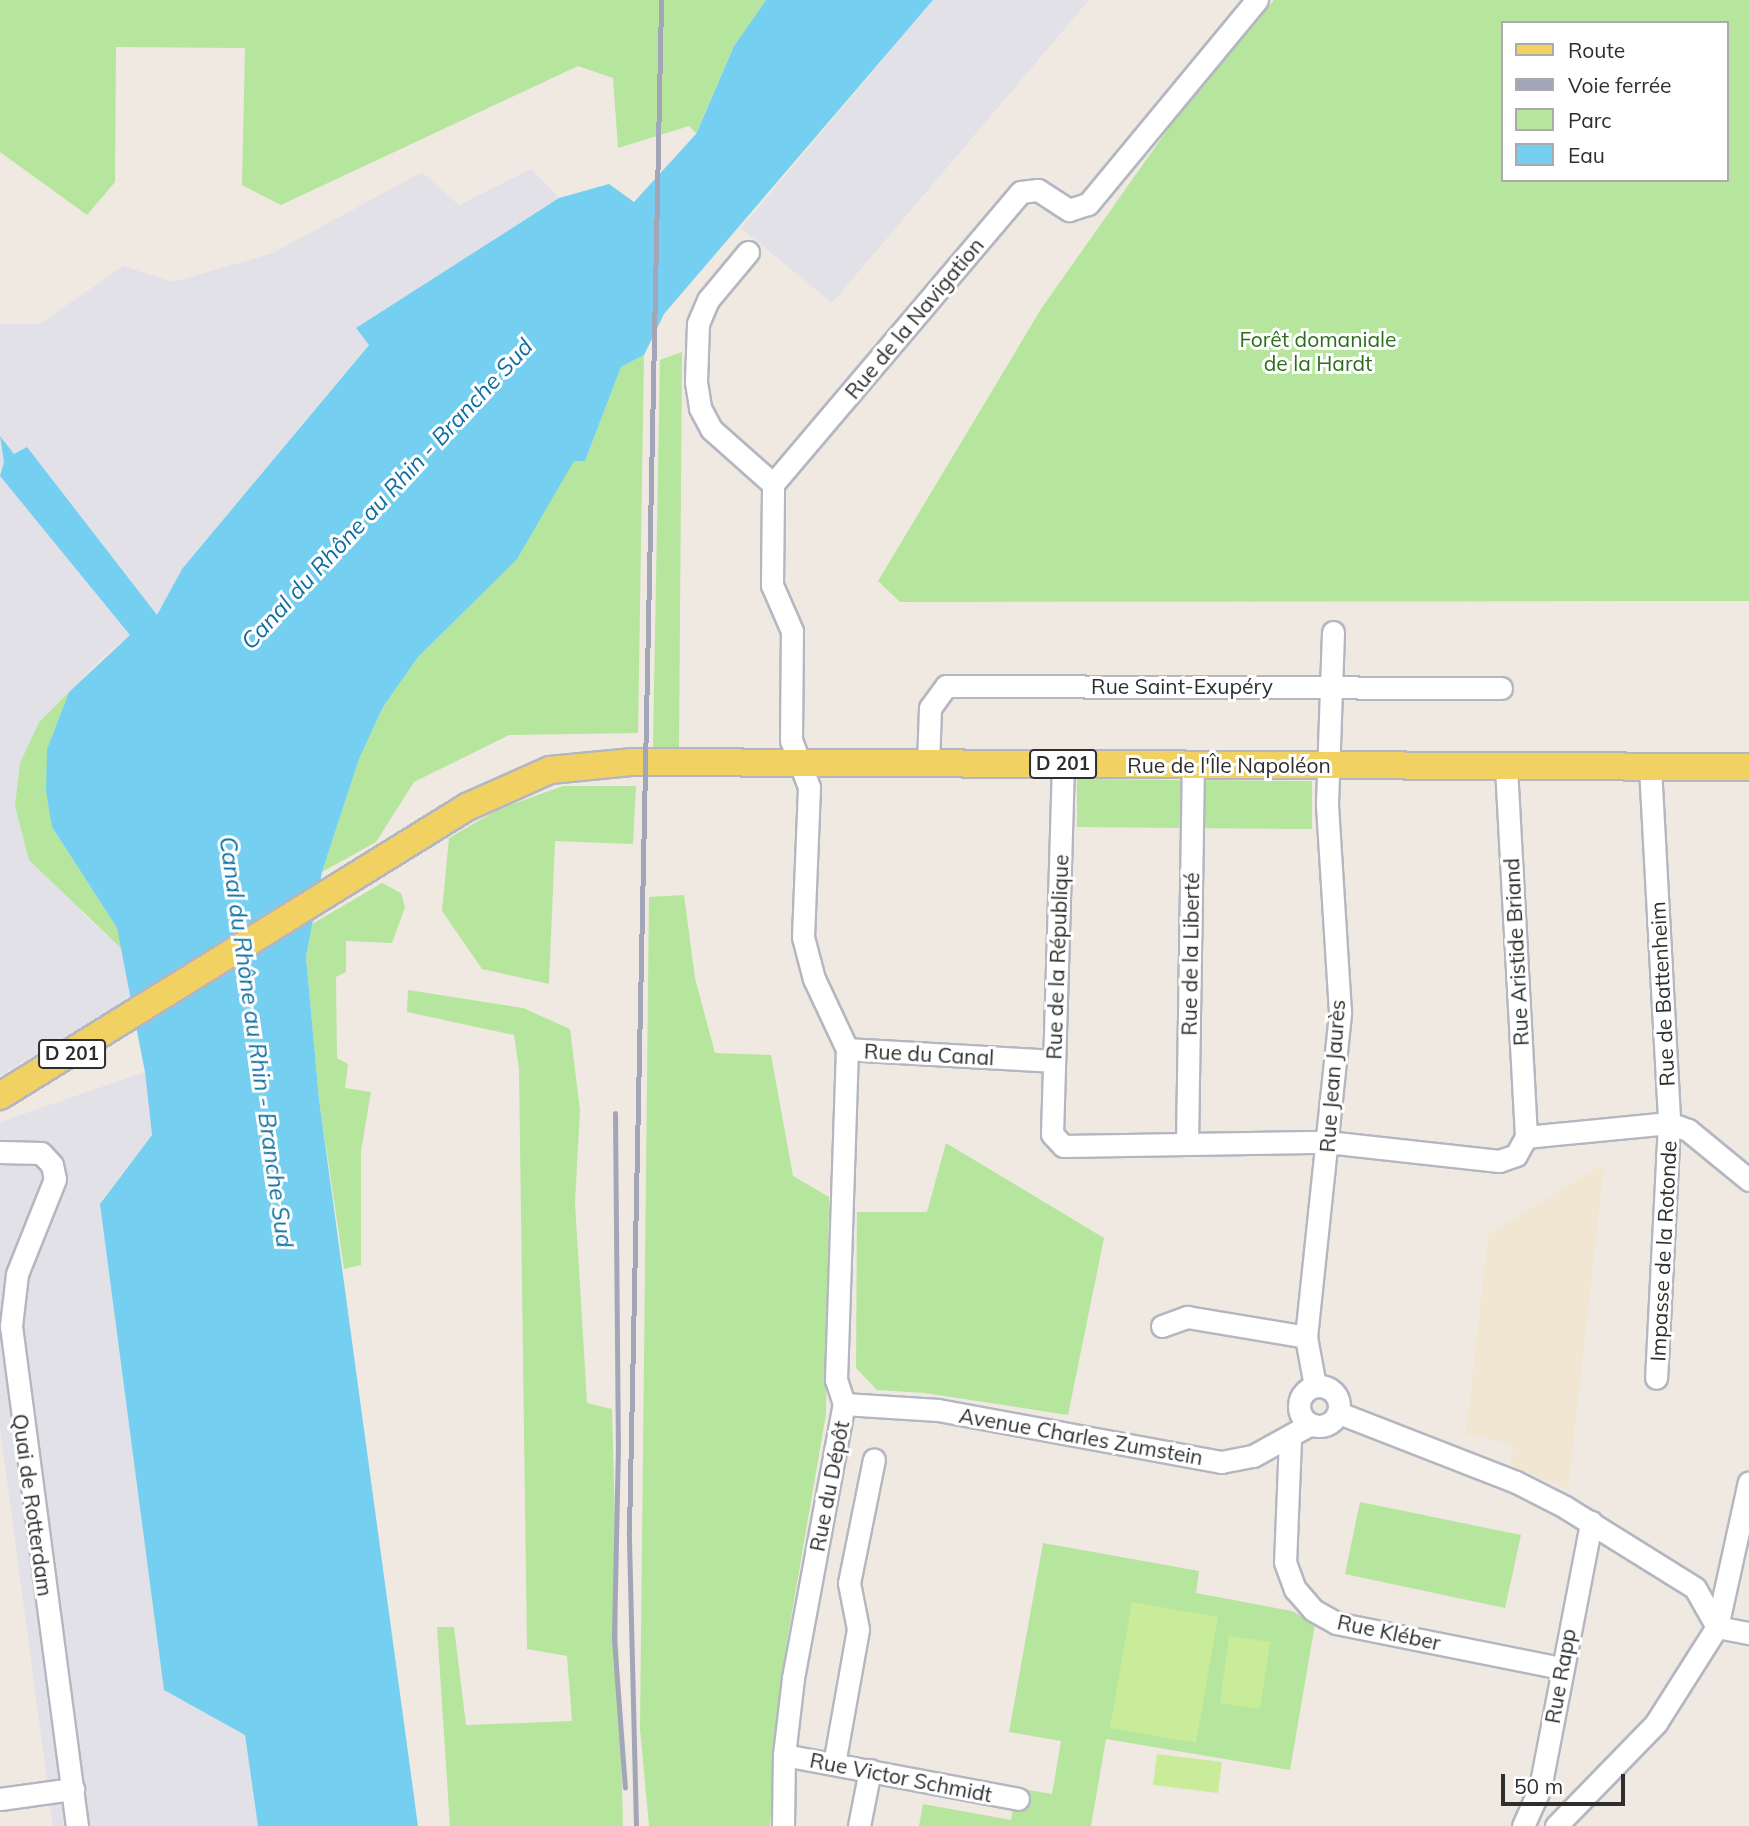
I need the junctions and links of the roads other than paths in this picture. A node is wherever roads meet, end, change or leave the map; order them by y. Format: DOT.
graph roads {
  1 [pos="1257,0"];
  2 [pos="748,252"];
  3 [pos="773,484"];
  4 [pos="1333,632"];
  5 [pos="1329,686"];
  6 [pos="1502,688"];
  7 [pos="800,764"];
  8 [pos="1327,764"];
  9 [pos="928,765"];
  10 [pos="1063,765"];
  11 [pos="1193,765"];
  12 [pos="1506,767"];
  13 [pos="1650,767"];
  14 [pos="1749,767"];
  15 [pos="847,1049"];
  16 [pos="1054,1061"];
  17 [pos="0,1096"];
  18 [pos="1669,1123"];
  19 [pos="1526,1137"];
  20 [pos="1327,1142"];
  21 [pos="1187,1143"];
  22 [pos="0,1152"];
  23 [pos="1749,1180"];
  24 [pos="1162,1326"];
  25 [pos="1306,1337"];
  26 [pos="1656,1378"];
  27 [pos="1315,1386"];
  28 [pos="844,1404"];
  29 [pos="1339,1413"];
  30 [pos="1309,1425"];
  31 [pos="1290,1439"];
  32 [pos="874,1459"];
  33 [pos="1749,1482"];
  34 [pos="1591,1522"];
  35 [pos="1731,1579"];
  36 [pos="1695,1588"];
  37 [pos="1717,1627"];
  38 [pos="1749,1633"];
  39 [pos="1561,1668"];
  40 [pos="784,1755"];
  41 [pos="834,1764"];
  42 [pos="870,1770"];
  43 [pos="63,1790"];
  44 [pos="0,1799"];
  45 [pos="1018,1799"];
  46 [pos="77,1826"];
  47 [pos="783,1826"];
  48 [pos="859,1826"];
  49 [pos="1523,1826"];
  50 [pos="1556,1826"];
  1 -- 3 [label="street, Rue de la Navigation"];
  2 -- 3 [label="street"];
  3 -- 7 [label="street"];
  4 -- 5 [label="street, Rue Jean Jaurès"];
  5 -- 6 [label="street, Rue Saint-Exupéry"];
  5 -- 8 [label="street, Rue Jean Jaurès"];
  5 -- 9 [label="street, Rue Saint-Exupéry"];
  7 -- 9 [label="main road, Rue de l'Île Napoléon / D 201"];
  7 -- 15 [label="street, Rue du Canal"];
  7 -- 17 [label="main road, Rue de l'Île Napoléon / D 201"];
  8 -- 11 [label="main road, Rue de l'Île Napoléon / D 201"];
  8 -- 12 [label="main road, Rue de l'Île Napoléon / D 201"];
  8 -- 20 [label="street, Rue Jean Jaurès"];
  9 -- 10 [label="main road, Rue de l'Île Napoléon / D 201"];
  10 -- 11 [label="main road, Rue de l'Île Napoléon / D 201"];
  10 -- 16 [label="street, Rue de la République"];
  11 -- 21 [label="street, Rue de la Liberté"];
  12 -- 13 [label="main road, Rue de l'Île Napoléon / D 201"];
  12 -- 19 [label="street, Rue Aristide Briand"];
  13 -- 14 [label="main road, Rue de l'Île Napoléon / D 201"];
  13 -- 18 [label="street, Rue de Battenheim"];
  15 -- 16 [label="street, Rue du Canal"];
  15 -- 28 [label="street, Rue du Dépôt"];
  16 -- 21 [label="street, Rue de la République"];
  18 -- 19 [label="street"];
  18 -- 23 [label="street"];
  18 -- 26 [label="street, Impasse de la Rotonde"];
  19 -- 20 [label="street"];
  20 -- 21 [label="street"];
  20 -- 25 [label="street, Rue Jean Jaurès"];
  22 -- 43 [label="street, Quai de Rotterdam"];
  24 -- 25 [label="street"];
  25 -- 27 [label="street, Rue Jean Jaurès"];
  27 -- 29 [label="street"];
  27 -- 30 [label="street"];
  28 -- 31 [label="street, Avenue Charles Zumstein"];
  28 -- 40 [label="street, Rue du Dépôt"];
  29 -- 30 [label="street"];
  29 -- 34 [label="street"];
  30 -- 31 [label="street, Avenue Charles Zumstein"];
  31 -- 39 [label="street, Rue Kléber"];
  32 -- 41 [label="street"];
  33 -- 35 [label="street"];
  34 -- 36 [label="street"];
  34 -- 39 [label="street, Rue Rapp"];
  35 -- 36 [label="street"];
  35 -- 37 [label="street"];
  36 -- 37 [label="street"];
  37 -- 38 [label="street"];
  37 -- 50 [label="street"];
  39 -- 49 [label="street, Rue Rapp"];
  40 -- 41 [label="street, Rue Victor Schmidt"];
  40 -- 47 [label="street, Rue du Dépôt"];
  41 -- 42 [label="street, Rue Victor Schmidt"];
  42 -- 45 [label="street, Rue Victor Schmidt"];
  42 -- 48 [label="street"];
  43 -- 44 [label="street"];
  43 -- 46 [label="street, Quai de Rotterdam"];
}
